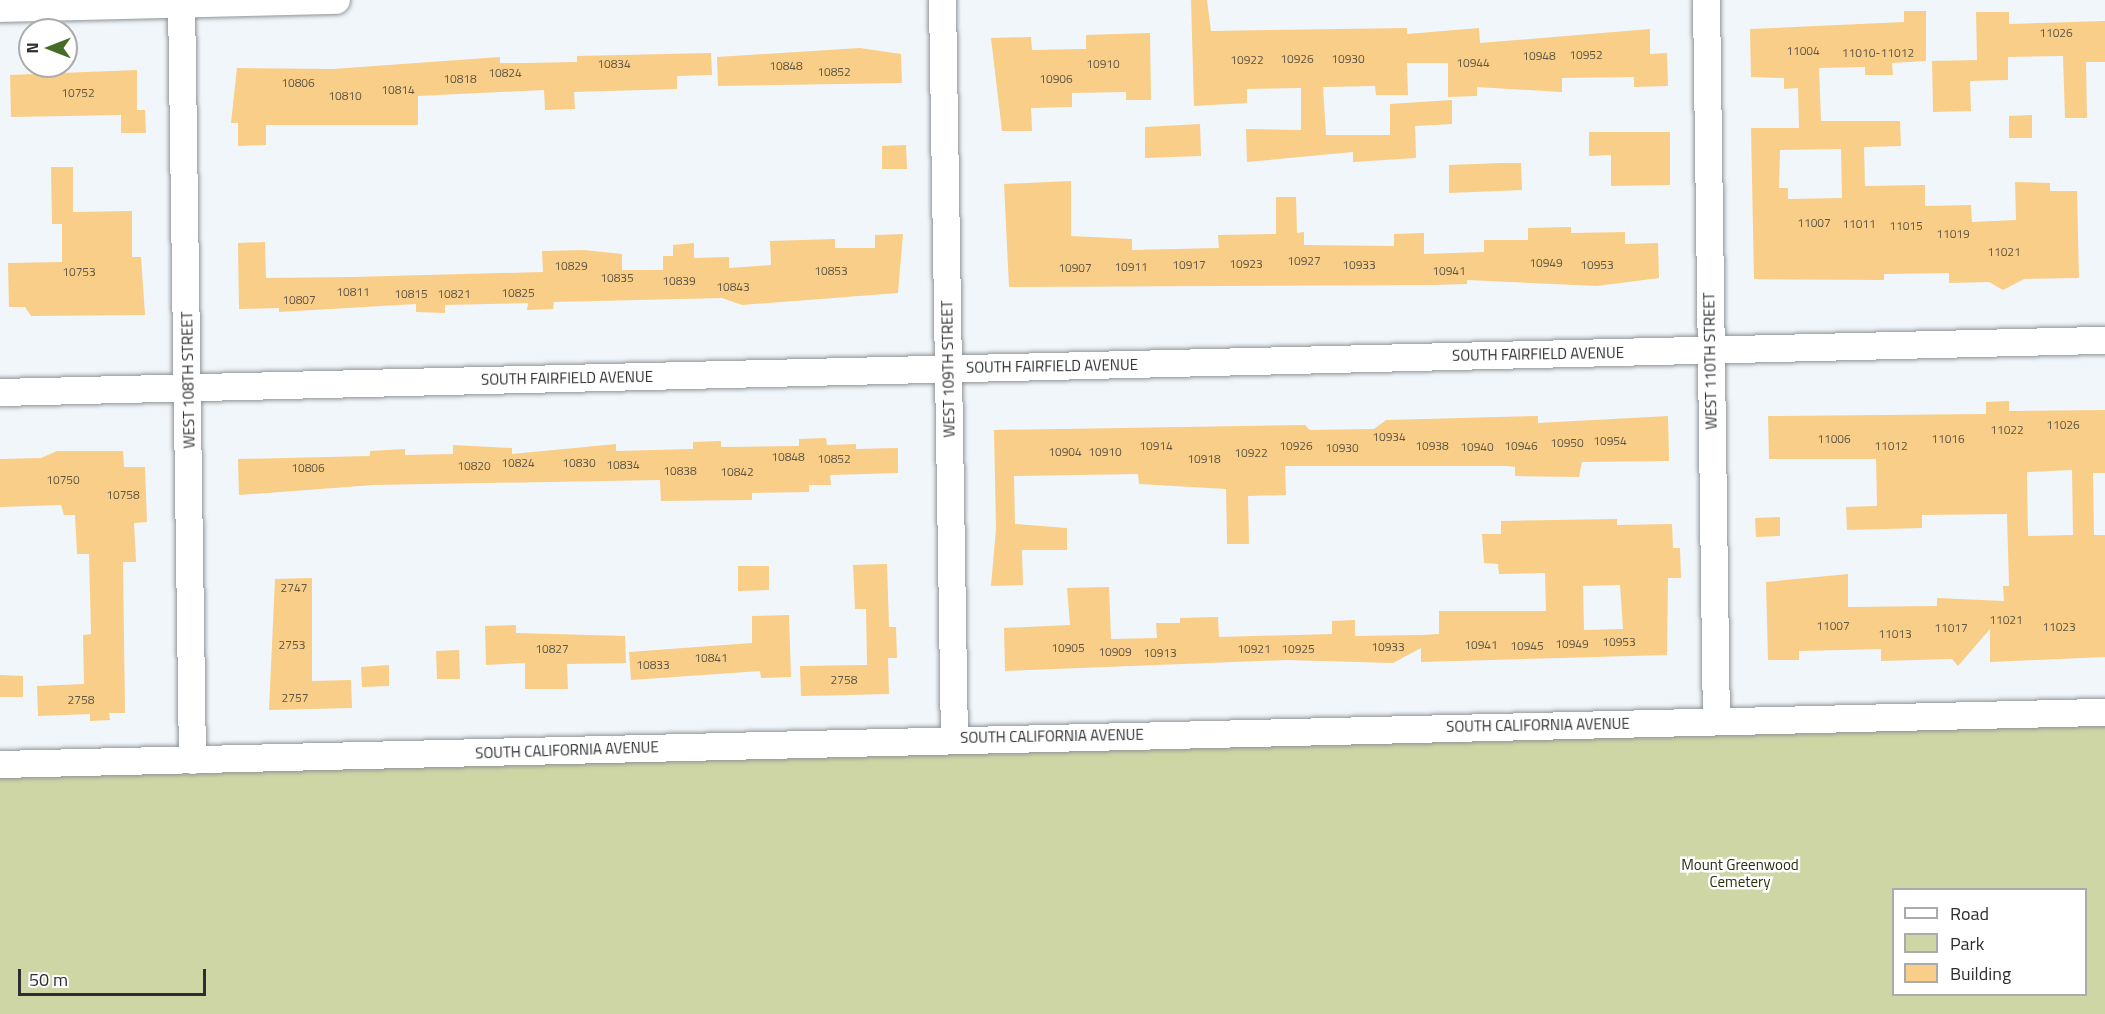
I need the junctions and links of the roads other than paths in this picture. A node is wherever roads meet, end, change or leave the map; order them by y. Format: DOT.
graph roads {
  1 [pos="336,0"];
  2 [pos="942,0"];
  3 [pos="1706,0"];
  4 [pos="181,2"];
  5 [pos="0,8"];
  6 [pos="2105,340"];
  7 [pos="1710,350"];
  8 [pos="948,368"];
  9 [pos="188,387"];
  10 [pos="0,392"];
  11 [pos="2105,712"];
  12 [pos="1716,721"];
  13 [pos="954,739"];
  14 [pos="192,760"];
  15 [pos="0,764"];
  1 -- 4 [label="street"];
  2 -- 8 [label="street, WEST 109TH STREET"];
  3 -- 7 [label="street, WEST 110TH STREET"];
  4 -- 5 [label="street"];
  4 -- 9 [label="street, WEST 108TH STREET"];
  6 -- 7 [label="street, SOUTH FAIRFIELD AVENUE"];
  7 -- 8 [label="street, SOUTH FAIRFIELD AVENUE"];
  7 -- 12 [label="street, WEST 110TH STREET"];
  8 -- 9 [label="street, SOUTH FAIRFIELD AVENUE"];
  8 -- 13 [label="street, WEST 109TH STREET"];
  9 -- 10 [label="street, SOUTH FAIRFIELD AVENUE"];
  9 -- 14 [label="street, WEST 108TH STREET"];
  11 -- 12 [label="street, SOUTH CALIFORNIA AVENUE"];
  12 -- 13 [label="street, SOUTH CALIFORNIA AVENUE"];
  13 -- 14 [label="street, SOUTH CALIFORNIA AVENUE"];
  14 -- 15 [label="street, SOUTH CALIFORNIA AVENUE"];
}
